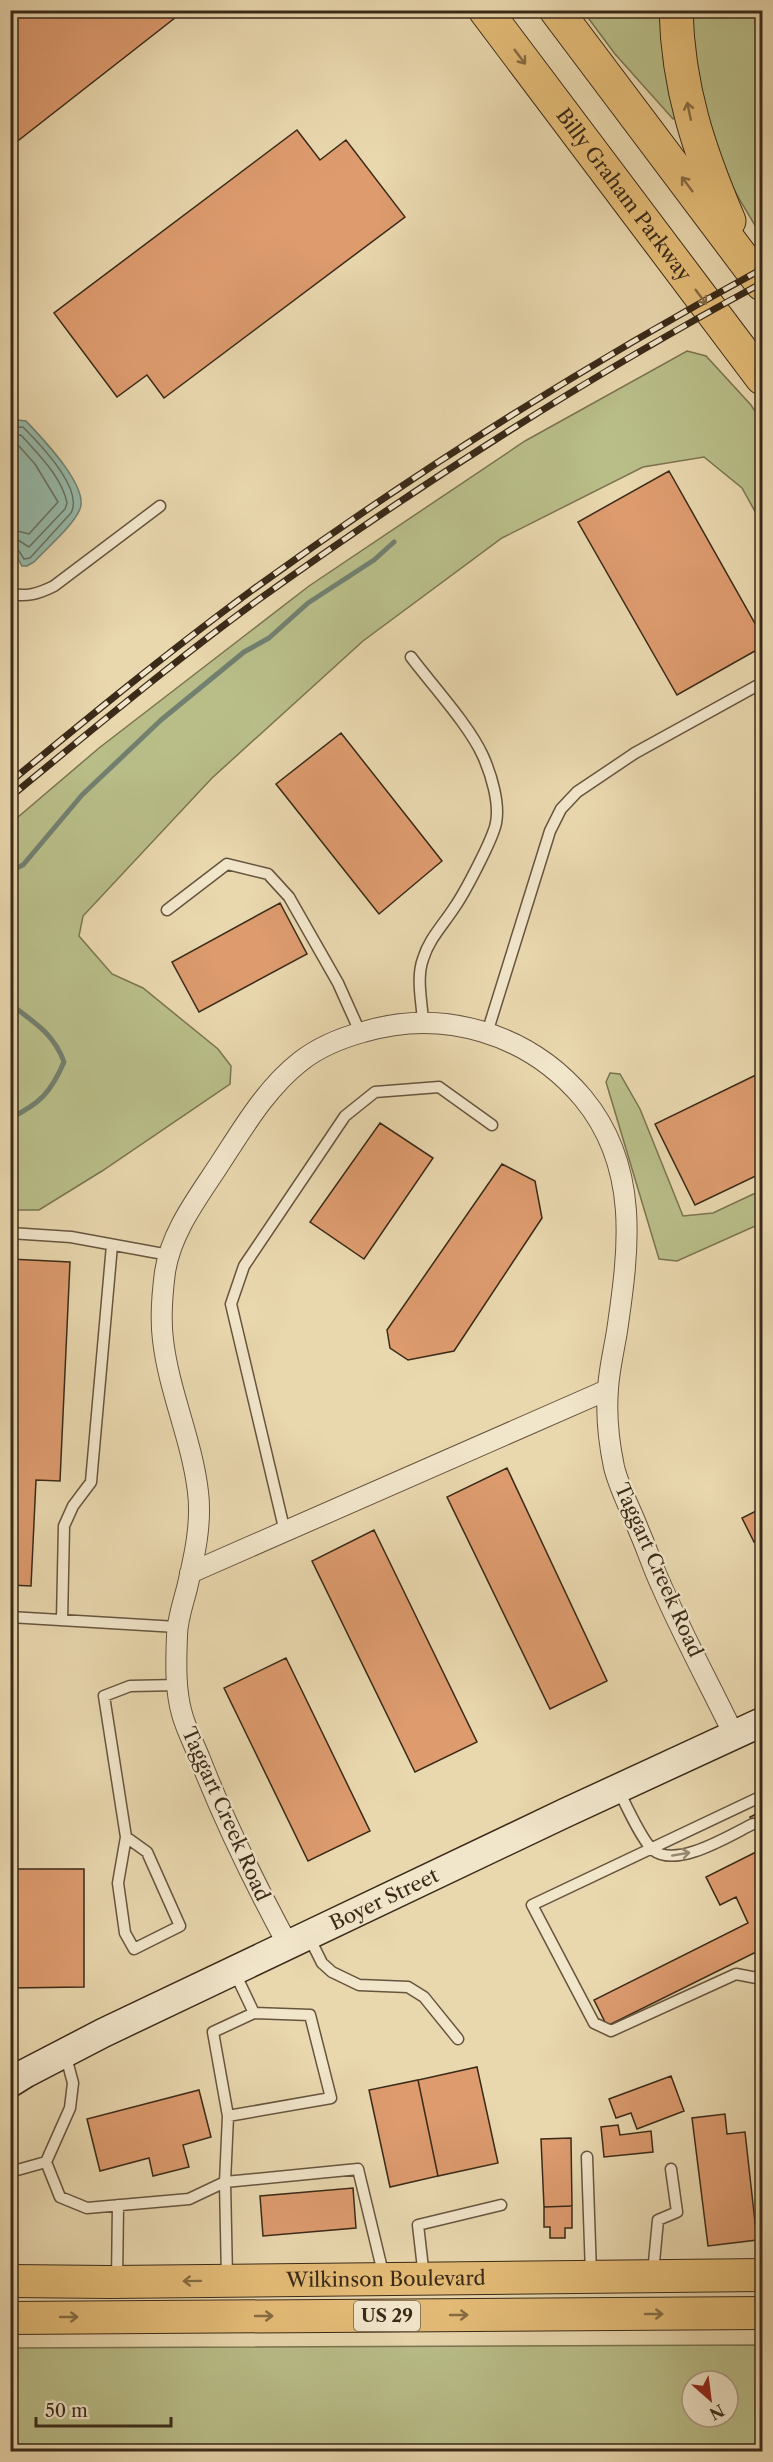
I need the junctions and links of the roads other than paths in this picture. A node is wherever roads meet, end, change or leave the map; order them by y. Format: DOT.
graph roads {
  1 [pos="485,10"];
  2 [pos="556,10"];
  3 [pos="676,10"];
  4 [pos="755,274"];
  5 [pos="762,378"];
  6 [pos="160,506"];
  7 [pos="10,594"];
  8 [pos="411,657"];
  9 [pos="762,683"];
  10 [pos="167,910"];
  11 [pos="423,1022"];
  12 [pos="360,1032"];
  13 [pos="487,1033"];
  14 [pos="492,1125"];
  15 [pos="10,1233"];
  16 [pos="112,1245"];
  17 [pos="169,1255"];
  18 [pos="608,1390"];
  19 [pos="285,1532"];
  20 [pos="190,1574"];
  21 [pos="10,1617"];
  22 [pos="62,1620"];
  23 [pos="177,1627"];
  24 [pos="178,1685"];
  25 [pos="762,1722"];
  26 [pos="734,1735"];
  27 [pos="618,1788"];
  28 [pos="762,1796"];
  29 [pos="753,1824"];
  30 [pos="126,1838"];
  31 [pos="651,1847"];
  32 [pos="298,1940"];
  33 [pos="234,1970"];
  34 [pos="762,1979"];
  35 [pos="254,2013"];
  36 [pos="458,2038"];
  37 [pos="65,2053"];
  38 [pos="10,2083"];
  39 [pos="228,2116"];
  40 [pos="587,2157"];
  41 [pos="46,2162"];
  42 [pos="671,2169"];
  43 [pos="10,2172"];
  44 [pos="225,2182"];
  45 [pos="118,2205"];
  46 [pos="501,2205"];
  47 [pos="762,2275"];
  48 [pos="653,2276"];
  49 [pos="592,2277"];
  50 [pos="402,2279"];
  51 [pos="10,2281"];
  52 [pos="227,2281"];
  53 [pos="113,2282"];
  54 [pos="10,2291"];
  55 [pos="762,2313"];
  56 [pos="398,2316"];
  57 [pos="10,2318"];
  1 -- 5 [label="highway, Billy Graham Parkway, one-way"];
  4 -- 2 [label="highway, one-way"];
  4 -- 3 [label="highway, one-way"];
  6 -- 7 [label="lane"];
  8 -- 11 [label="lane"];
  9 -- 13 [label="lane"];
  10 -- 12 [label="lane"];
  11 -- 12 [label="street, Taggart Creek Road"];
  11 -- 13 [label="street, Taggart Creek Road"];
  12 -- 17 [label="street, Taggart Creek Road"];
  13 -- 18 [label="street, Taggart Creek Road"];
  14 -- 19 [label="lane"];
  15 -- 16 [label="lane"];
  16 -- 17 [label="lane"];
  16 -- 22 [label="lane"];
  17 -- 20 [label="street, Taggart Creek Road"];
  18 -- 19 [label="street"];
  18 -- 26 [label="street, Taggart Creek Road"];
  19 -- 20 [label="street"];
  20 -- 23 [label="street, Taggart Creek Road"];
  21 -- 22 [label="lane"];
  22 -- 23 [label="lane"];
  23 -- 24 [label="street, Taggart Creek Road"];
  24 -- 30 [label="lane"];
  24 -- 32 [label="street, Taggart Creek Road"];
  25 -- 26 [label="main road, Boyer Street"];
  26 -- 27 [label="main road, Boyer Street"];
  27 -- 31 [label="lane"];
  27 -- 32 [label="main road, Boyer Street"];
  28 -- 31 [label="lane"];
  31 -- 29 [label="lane, one-way"];
  30 -- 30 [label="lane"];
  31 -- 34 [label="lane"];
  32 -- 33 [label="main road, Boyer Street"];
  32 -- 36 [label="lane"];
  33 -- 35 [label="lane"];
  33 -- 37 [label="main road, Boyer Street"];
  35 -- 39 [label="lane"];
  35 -- 39 [label="lane"];
  37 -- 38 [label="main road, Boyer Street"];
  37 -- 41 [label="lane"];
  39 -- 44 [label="lane"];
  40 -- 49 [label="lane"];
  41 -- 43 [label="lane"];
  41 -- 45 [label="lane"];
  42 -- 48 [label="lane"];
  44 -- 45 [label="lane"];
  44 -- 50 [label="lane"];
  44 -- 52 [label="lane"];
  45 -- 53 [label="lane"];
  46 -- 50 [label="lane"];
  47 -- 48 [label="main road, Wilkinson Boulevard / US 29"];
  48 -- 49 [label="main road, Wilkinson Boulevard / US 29"];
  49 -- 50 [label="main road, Wilkinson Boulevard / US 29"];
  50 -- 52 [label="main road, Wilkinson Boulevard / US 29"];
  50 -- 56 [label="main road"];
  51 -- 53 [label="main road, Wilkinson Boulevard / US 29"];
  52 -- 53 [label="main road, Wilkinson Boulevard / US 29, one-way"];
  53 -- 54 [label="main road"];
  56 -- 55 [label="main road, Wilkinson Boulevard / US 29, one-way"];
  57 -- 56 [label="main road, Wilkinson Boulevard / US 29, one-way"];
}
